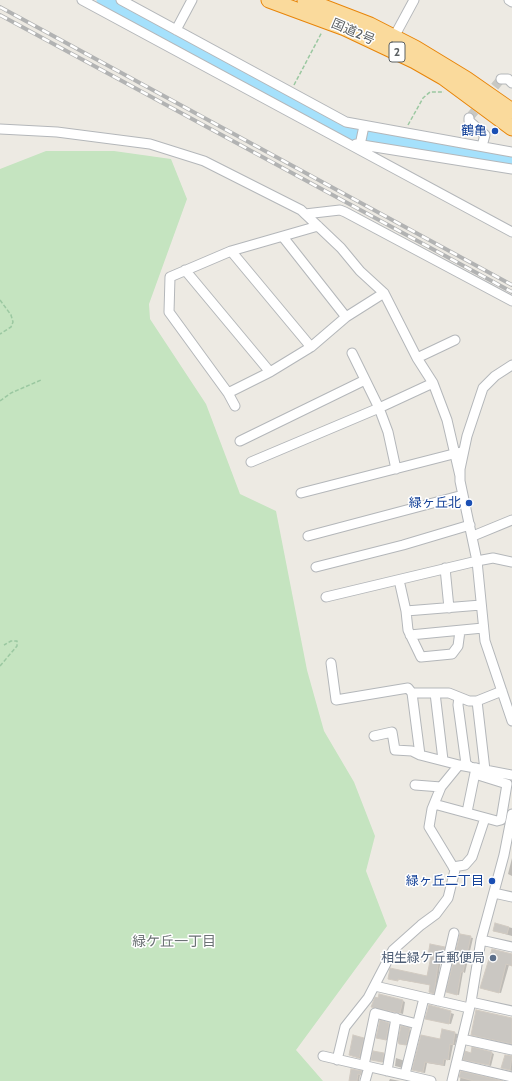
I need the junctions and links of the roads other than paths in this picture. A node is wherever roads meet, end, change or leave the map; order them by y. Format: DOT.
graph roads {
  1 [pos="82,0"];
  2 [pos="121,0"];
  3 [pos="192,0"];
  4 [pos="269,0"];
  5 [pos="305,0"];
  6 [pos="414,0"];
  7 [pos="509,0"];
  8 [pos="512,2"];
  9 [pos="176,30"];
  10 [pos="394,37"];
  11 [pos="501,79"];
  12 [pos="512,83"];
  13 [pos="512,111"];
  14 [pos="469,118"];
  15 [pos="364,126"];
  16 [pos="512,128"];
  17 [pos="0,129"];
  18 [pos="351,144"];
  19 [pos="360,145"];
  20 [pos="482,146"];
  21 [pos="512,152"];
  22 [pos="512,169"];
  23 [pos="305,214"];
  24 [pos="318,226"];
  25 [pos="512,232"];
  26 [pos="283,237"];
  27 [pos="231,250"];
  28 [pos="185,270"];
  29 [pos="384,294"];
  30 [pos="512,301"];
  31 [pos="346,317"];
  32 [pos="455,340"];
  33 [pos="311,347"];
  34 [pos="352,354"];
  35 [pos="417,358"];
  36 [pos="512,365"];
  37 [pos="270,372"];
  38 [pos="365,380"];
  39 [pos="433,383"];
  40 [pos="228,393"];
  41 [pos="235,406"];
  42 [pos="379,408"];
  43 [pos="240,441"];
  44 [pos="459,453"];
  45 [pos="251,462"];
  46 [pos="396,469"];
  47 [pos="301,493"];
  48 [pos="464,495"];
  49 [pos="512,520"];
  50 [pos="470,525"];
  51 [pos="308,536"];
  52 [pos="473,536"];
  53 [pos="477,560"];
  54 [pos="512,562"];
  55 [pos="316,567"];
  56 [pos="445,568"];
  57 [pos="399,580"];
  58 [pos="326,598"];
  59 [pos="481,605"];
  60 [pos="449,608"];
  61 [pos="406,611"];
  62 [pos="483,628"];
  63 [pos="460,631"];
  64 [pos="410,634"];
  65 [pos="331,663"];
  66 [pos="412,693"];
  67 [pos="435,693"];
  68 [pos="506,694"];
  69 [pos="460,698"];
  70 [pos="477,701"];
  71 [pos="512,721"];
  72 [pos="374,736"];
  73 [pos="420,754"];
  74 [pos="443,760"];
  75 [pos="459,765"];
  76 [pos="476,770"];
  77 [pos="512,775"];
  78 [pos="415,785"];
  79 [pos="441,788"];
  80 [pos="434,804"];
  81 [pos="467,812"];
  82 [pos="512,816"];
  83 [pos="485,818"];
  84 [pos="508,856"];
  85 [pos="453,867"];
  86 [pos="494,893"];
  87 [pos="512,897"];
  88 [pos="454,933"];
  89 [pos="481,940"];
  90 [pos="512,947"];
  91 [pos="375,986"];
  92 [pos="424,998"];
  93 [pos="438,1001"];
  94 [pos="470,1005"];
  95 [pos="512,1011"];
  96 [pos="396,1018"];
  97 [pos="417,1024"];
  98 [pos="462,1039"];
  99 [pos="512,1050"];
  100 [pos="323,1056"];
  101 [pos="337,1060"];
  102 [pos="456,1064"];
  103 [pos="366,1066"];
  104 [pos="387,1071"];
  105 [pos="406,1077"];
  106 [pos="512,1077"];
  107 [pos="365,1081"];
  108 [pos="428,1081"];
  109 [pos="452,1081"];
  1 -- 18 [label="street"];
  2 -- 9 [label="street"];
  3 -- 9 [label="street"];
  4 -- 16 [label="highway, 国道2号 / 2"];
  5 -- 10 [label="highway, 国道2号 / 2"];
  6 -- 10 [label="street"];
  7 -- 8 [label="street"];
  9 -- 15 [label="street"];
  10 -- 13 [label="highway, 国道2号 / 2"];
  11 -- 12 [label="street"];
  14 -- 20 [label="street"];
  15 -- 19 [label="street"];
  15 -- 20 [label="street"];
  17 -- 23 [label="street"];
  18 -- 19 [label="street"];
  18 -- 25 [label="street"];
  19 -- 22 [label="street"];
  20 -- 21 [label="street"];
  23 -- 24 [label="street"];
  23 -- 30 [label="street"];
  24 -- 26 [label="street"];
  24 -- 29 [label="street"];
  26 -- 27 [label="street"];
  26 -- 31 [label="street"];
  27 -- 28 [label="street"];
  27 -- 33 [label="street"];
  28 -- 37 [label="street"];
  28 -- 40 [label="street"];
  29 -- 31 [label="street"];
  29 -- 35 [label="street"];
  31 -- 33 [label="street"];
  32 -- 35 [label="street"];
  33 -- 37 [label="street"];
  34 -- 38 [label="street"];
  35 -- 39 [label="street"];
  36 -- 44 [label="street"];
  37 -- 40 [label="street"];
  38 -- 42 [label="street"];
  38 -- 43 [label="street"];
  39 -- 42 [label="street"];
  39 -- 44 [label="street"];
  40 -- 41 [label="street"];
  42 -- 45 [label="street"];
  42 -- 46 [label="street"];
  44 -- 46 [label="street"];
  44 -- 48 [label="street"];
  46 -- 47 [label="street"];
  48 -- 50 [label="street"];
  48 -- 51 [label="street"];
  49 -- 52 [label="street"];
  50 -- 52 [label="street"];
  50 -- 55 [label="street"];
  52 -- 53 [label="street"];
  53 -- 54 [label="street"];
  53 -- 56 [label="street"];
  53 -- 59 [label="street"];
  56 -- 57 [label="street"];
  56 -- 60 [label="street"];
  57 -- 58 [label="street"];
  57 -- 61 [label="street"];
  59 -- 60 [label="street"];
  59 -- 62 [label="street"];
  60 -- 61 [label="street"];
  61 -- 64 [label="street"];
  62 -- 63 [label="street"];
  62 -- 68 [label="street"];
  63 -- 64 [label="street"];
  63 -- 64 [label="street"];
  65 -- 66 [label="street"];
  66 -- 67 [label="street"];
  66 -- 73 [label="street"];
  67 -- 69 [label="street"];
  67 -- 74 [label="street"];
  68 -- 70 [label="street"];
  68 -- 71 [label="street"];
  69 -- 70 [label="street"];
  69 -- 76 [label="street"];
  70 -- 76 [label="street"];
  72 -- 73 [label="street"];
  73 -- 74 [label="street"];
  74 -- 75 [label="street"];
  75 -- 76 [label="street"];
  75 -- 79 [label="street"];
  76 -- 77 [label="street"];
  76 -- 81 [label="street"];
  76 -- 83 [label="street"];
  78 -- 79 [label="street"];
  79 -- 80 [label="street"];
  80 -- 81 [label="street"];
  80 -- 85 [label="street"];
  81 -- 83 [label="street"];
  82 -- 84 [label="street"];
  83 -- 85 [label="street"];
  84 -- 86 [label="street"];
  85 -- 91 [label="street"];
  86 -- 87 [label="street"];
  86 -- 89 [label="street"];
  88 -- 93 [label="street"];
  89 -- 90 [label="street"];
  89 -- 94 [label="street"];
  91 -- 92 [label="street"];
  91 -- 101 [label="street"];
  92 -- 93 [label="street"];
  92 -- 97 [label="street"];
  93 -- 94 [label="street"];
  94 -- 95 [label="street"];
  94 -- 98 [label="street"];
  96 -- 97 [label="street"];
  96 -- 103 [label="street"];
  96 -- 104 [label="street"];
  97 -- 105 [label="street"];
  98 -- 99 [label="street"];
  98 -- 102 [label="street"];
  100 -- 101 [label="street"];
  101 -- 103 [label="street"];
  102 -- 106 [label="street"];
  102 -- 109 [label="street"];
  103 -- 104 [label="street"];
  103 -- 107 [label="street"];
  104 -- 105 [label="street"];
  105 -- 108 [label="street"];
}
